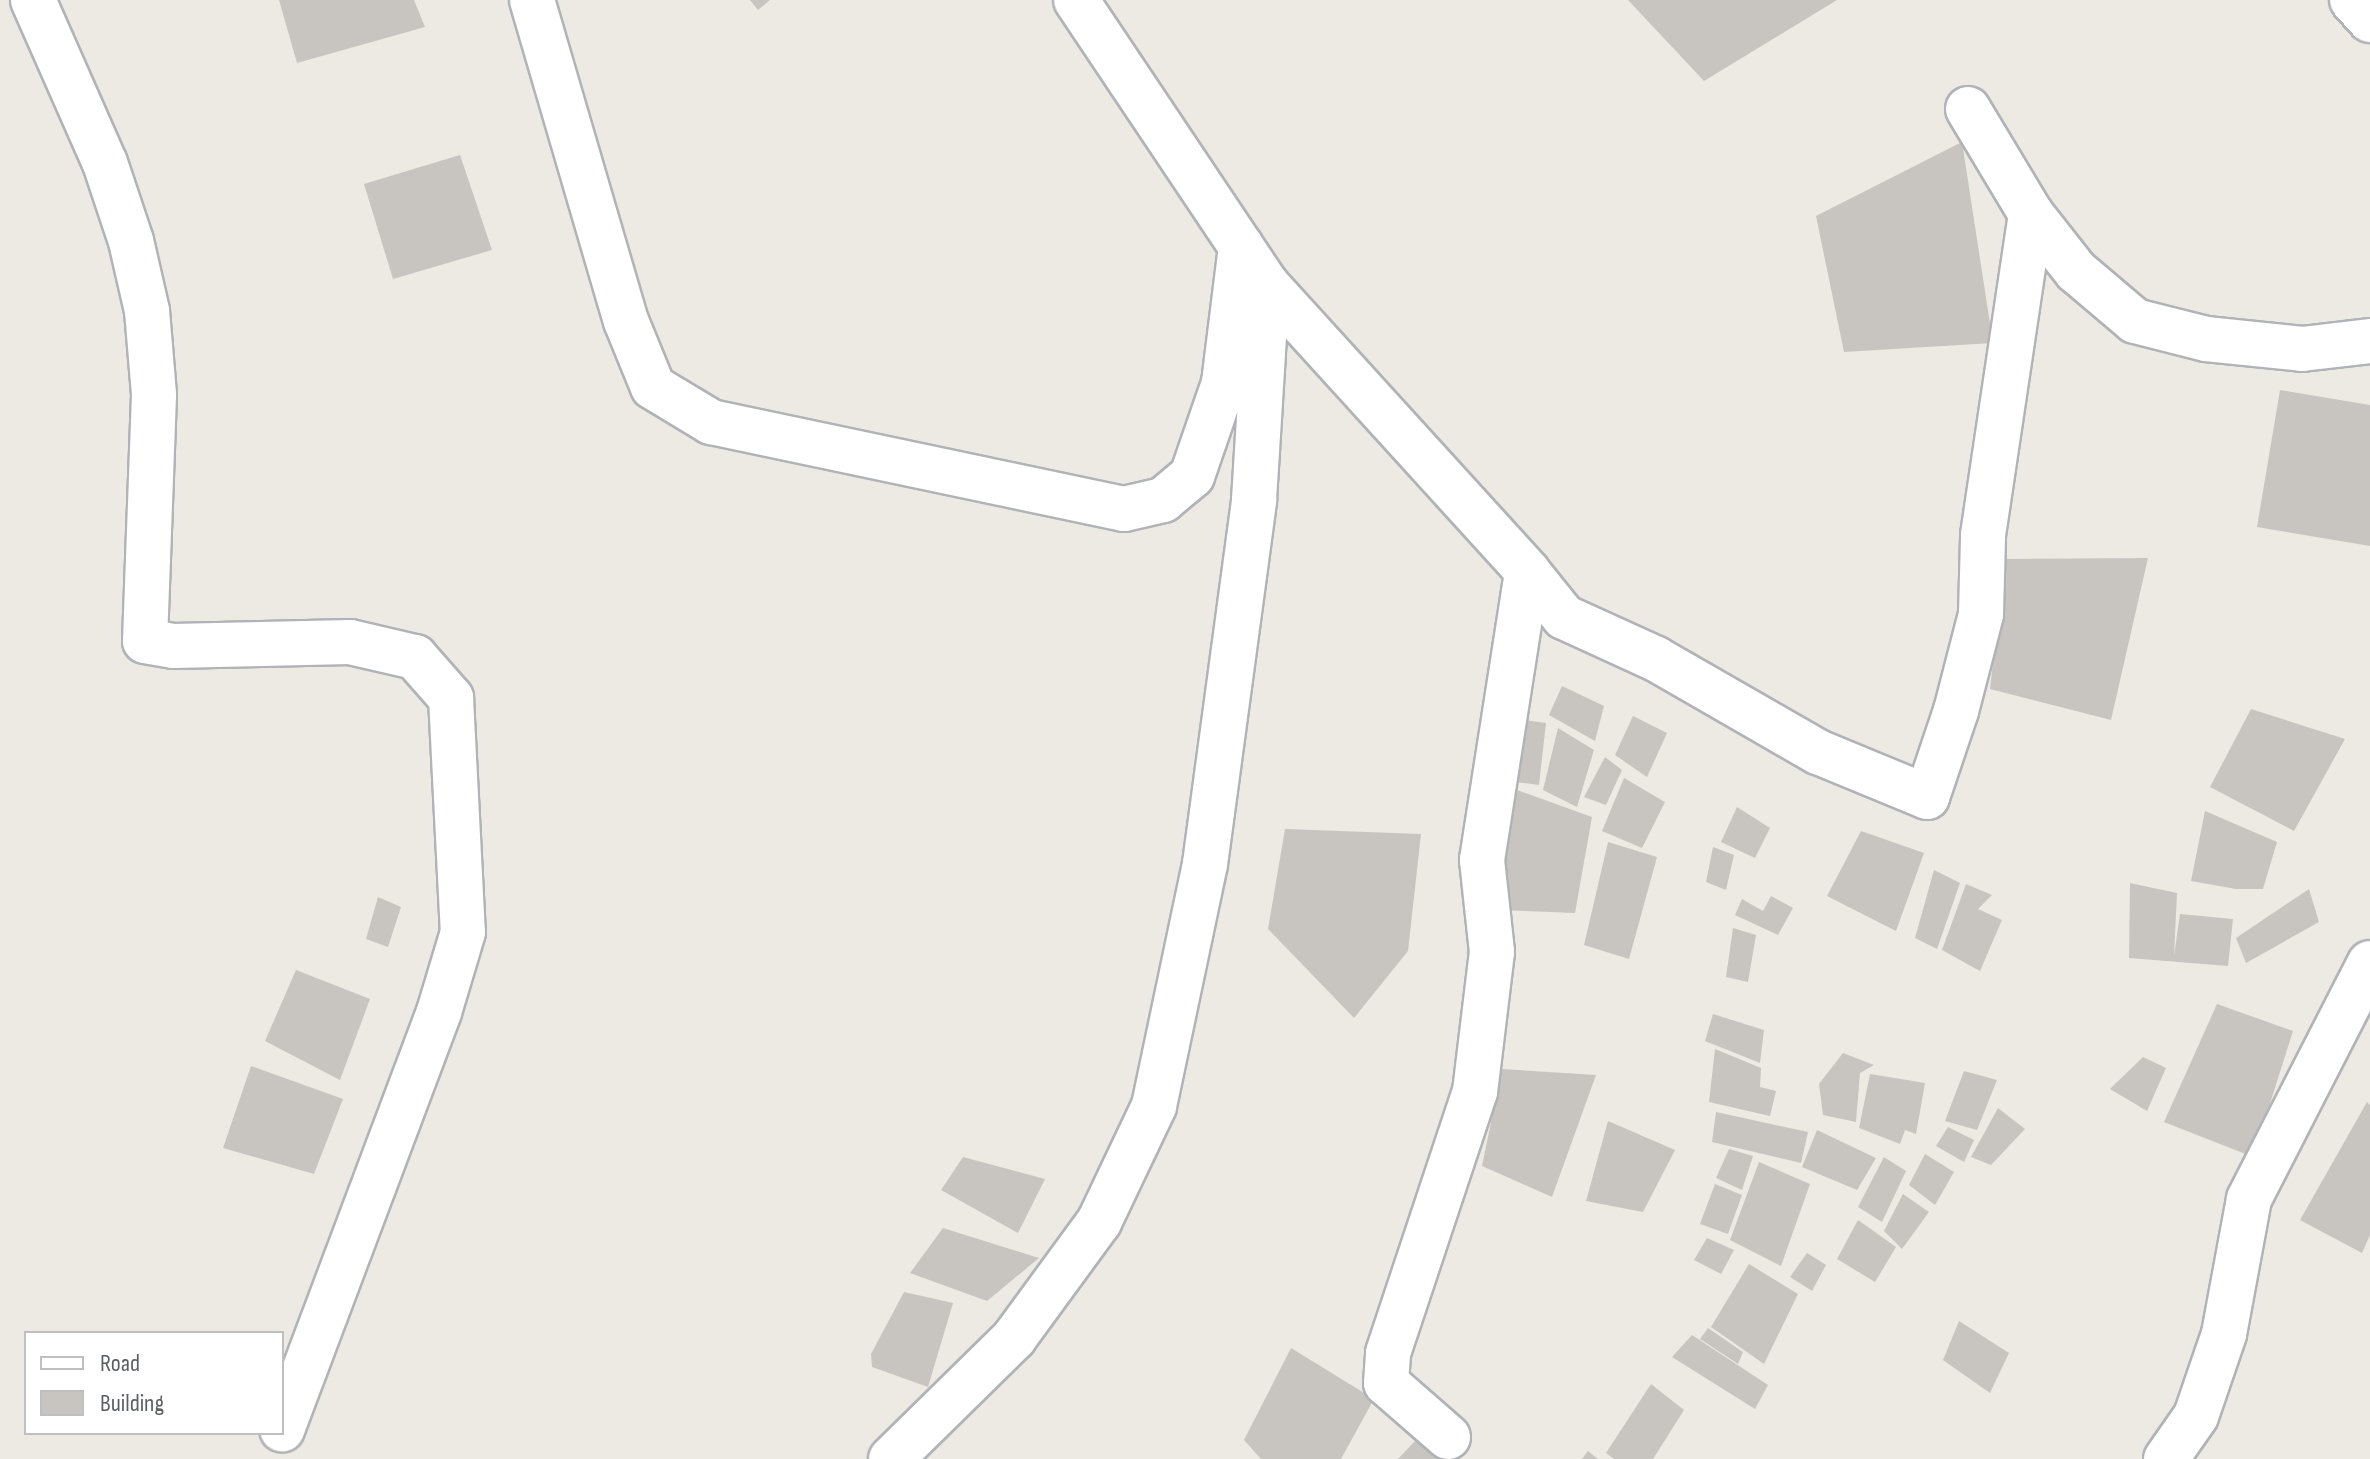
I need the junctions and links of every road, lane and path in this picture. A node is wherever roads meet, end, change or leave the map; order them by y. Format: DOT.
graph roads {
  1 [pos="33,0"];
  2 [pos="532,0"];
  3 [pos="1076,0"];
  4 [pos="2352,0"];
  5 [pos="2370,20"];
  6 [pos="1968,109"];
  7 [pos="2031,214"];
  8 [pos="1241,246"];
  9 [pos="1267,285"];
  10 [pos="2370,341"];
  11 [pos="1527,571"];
  12 [pos="2370,963"];
  13 [pos="284,1423"];
  14 [pos="279,1435"];
  15 [pos="1448,1437"];
  16 [pos="269,1459"];
  17 [pos="891,1459"];
  18 [pos="2166,1459"];
  1 -- 13 [label="street"];
  2 -- 8 [label="street"];
  3 -- 8 [label="street"];
  4 -- 5 [label="street"];
  6 -- 7 [label="street"];
  7 -- 10 [label="street"];
  7 -- 11 [label="street"];
  8 -- 9 [label="street"];
  9 -- 11 [label="street"];
  9 -- 17 [label="street"];
  11 -- 15 [label="street"];
  12 -- 18 [label="street"];
  14 -- 16 [label="street"];
}
